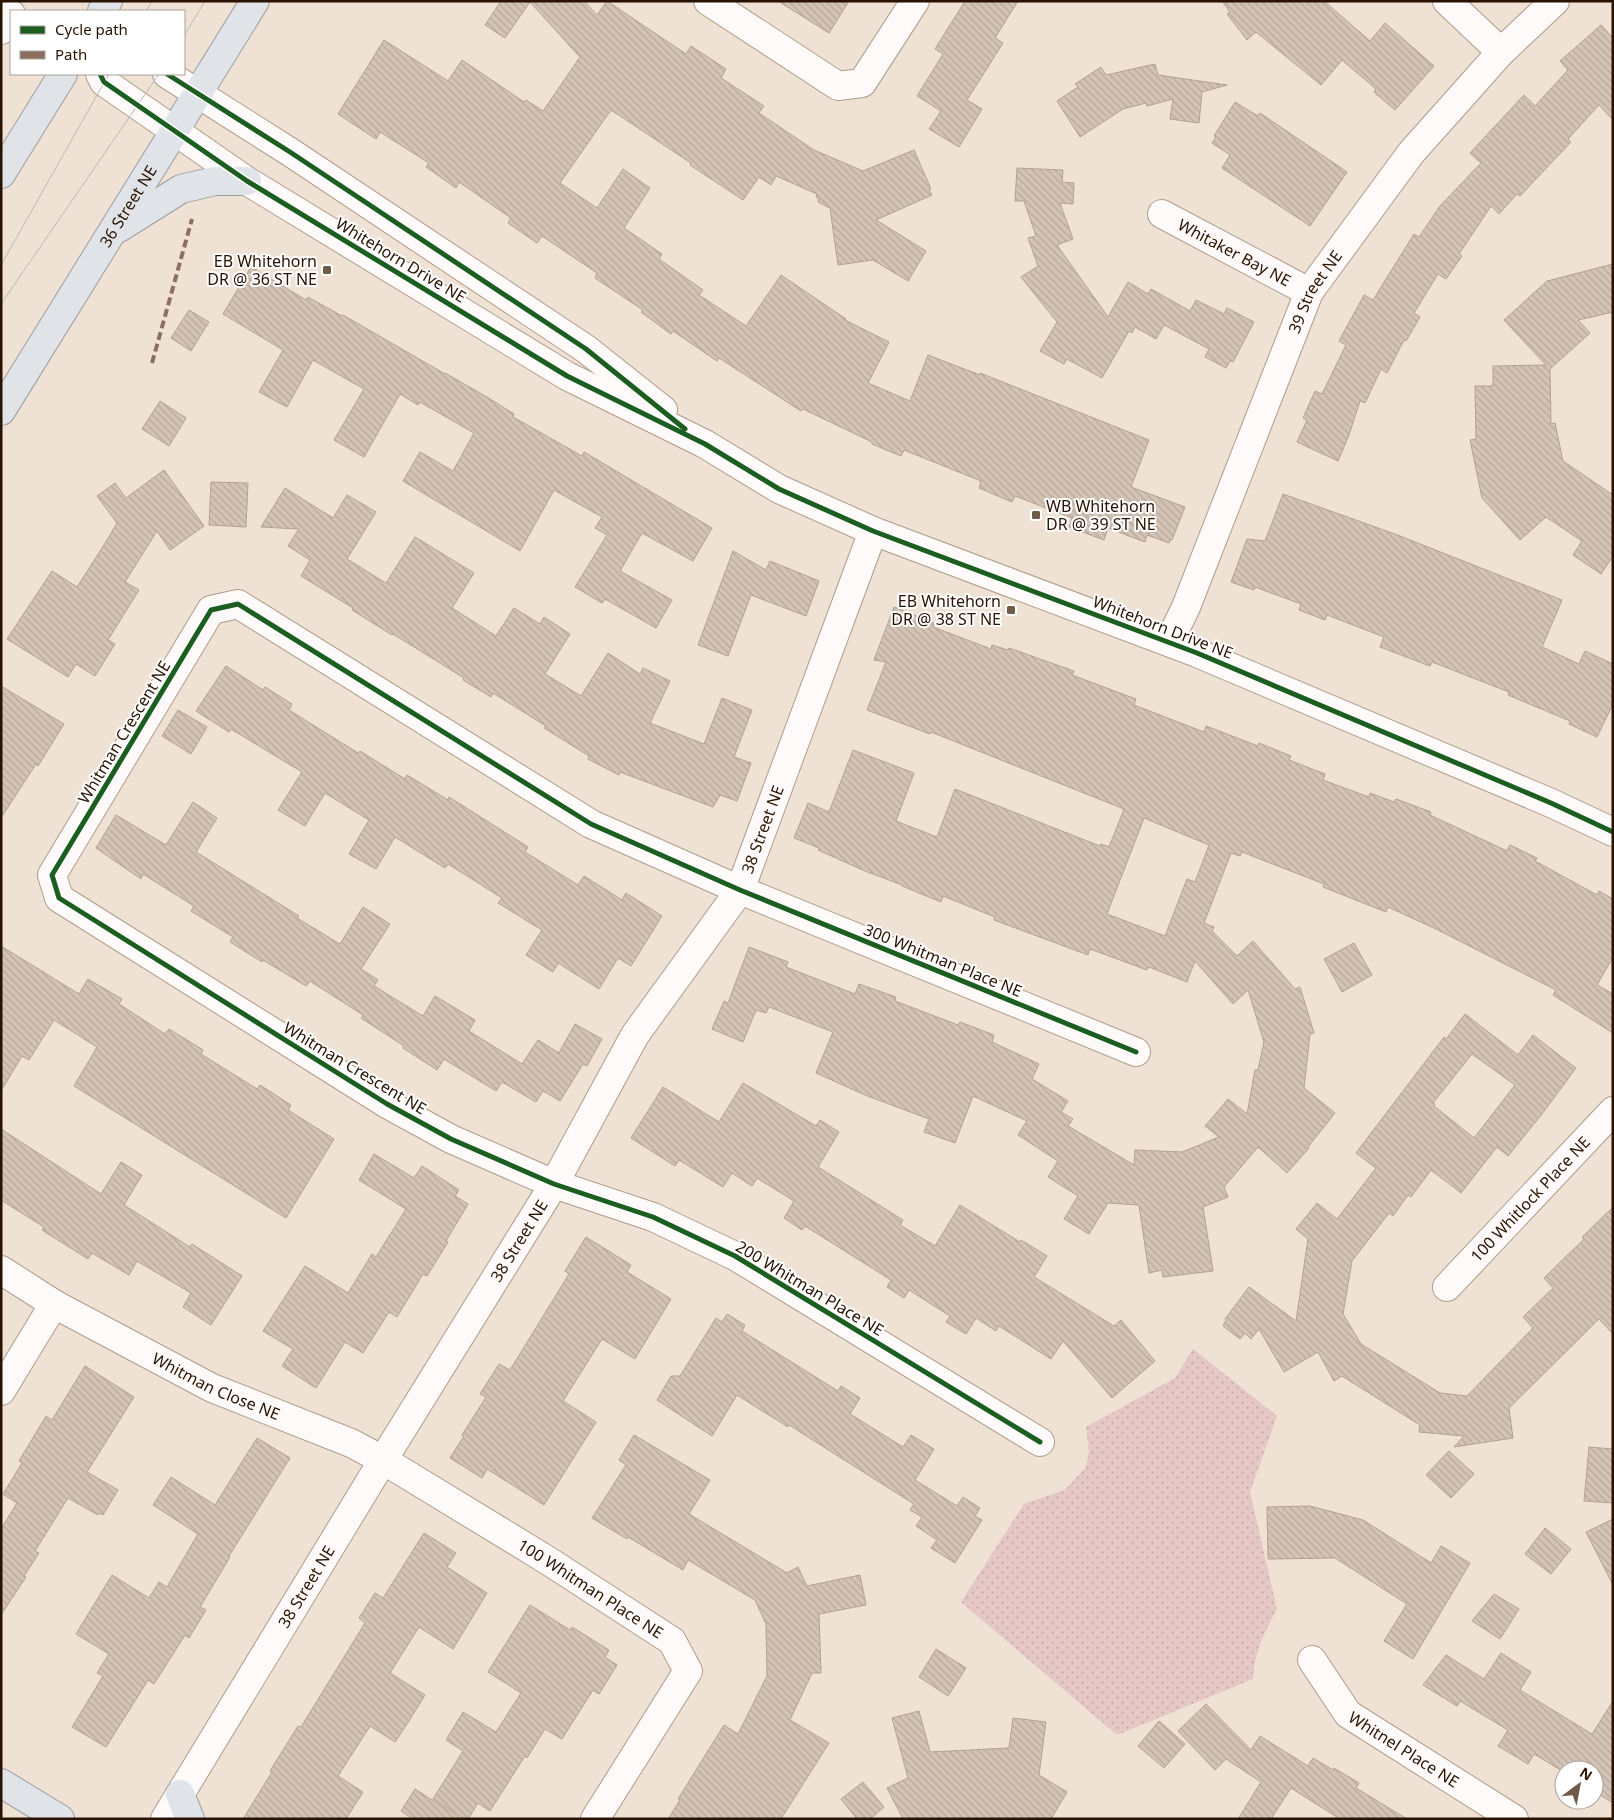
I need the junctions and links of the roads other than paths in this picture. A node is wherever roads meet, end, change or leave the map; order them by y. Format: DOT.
graph roads {
  1 [pos="255,1"];
  2 [pos="708,1"];
  3 [pos="915,1"];
  4 [pos="1447,1"];
  5 [pos="1555,1"];
  6 [pos="10,16"];
  7 [pos="1,30"];
  8 [pos="1501,52"];
  9 [pos="62,75"];
  10 [pos="100,75"];
  11 [pos="169,75"];
  12 [pos="198,93"];
  13 [pos="174,132"];
  14 [pos="1,174"];
  15 [pos="247,180"];
  16 [pos="1162,214"];
  17 [pos="113,231"];
  18 [pos="1309,292"];
  19 [pos="1,411"];
  20 [pos="705,444"];
  21 [pos="873,531"];
  22 [pos="1170,642"];
  23 [pos="1613,832"];
  24 [pos="740,890"];
  25 [pos="1136,1052"];
  26 [pos="1613,1111"];
  27 [pos="554,1184"];
  28 [pos="1,1270"];
  29 [pos="1447,1287"];
  30 [pos="54,1304"];
  31 [pos="1,1391"];
  32 [pos="1040,1442"];
  33 [pos="383,1460"];
  34 [pos="1312,1660"];
  35 [pos="1,1783"];
  36 [pos="180,1794"];
  37 [pos="60,1819"];
  38 [pos="165,1819"];
  39 [pos="190,1819"];
  40 [pos="595,1819"];
  41 [pos="1514,1819"];
  1 -- 12 [label="main road, 36 Street NE"];
  2 -- 3 [label="street"];
  4 -- 8 [label="street"];
  5 -- 8 [label="street, 39 Street NE"];
  6 -- 7 [label="street"];
  8 -- 18 [label="street, 39 Street NE"];
  9 -- 14 [label="main road"];
  10 -- 13 [label="street, Whitehorn Drive NE"];
  11 -- 12 [label="street, Whitehorn Drive NE"];
  12 -- 13 [label="main road, 36 Street NE"];
  12 -- 20 [label="street, Whitehorn Drive NE"];
  13 -- 15 [label="street, Whitehorn Drive NE"];
  13 -- 17 [label="main road, 36 Street NE"];
  15 -- 17 [label="main road"];
  15 -- 20 [label="street, Whitehorn Drive NE"];
  16 -- 18 [label="street, Whitaker Bay NE"];
  17 -- 19 [label="main road, 36 Street NE"];
  18 -- 22 [label="street, 39 Street NE"];
  20 -- 21 [label="street, Whitehorn Drive NE"];
  21 -- 22 [label="street, Whitehorn Drive NE"];
  21 -- 24 [label="street, 38 Street NE"];
  22 -- 23 [label="street, Whitehorn Drive NE"];
  24 -- 25 [label="street, 300 Whitman Place NE"];
  24 -- 27 [label="street, 38 Street NE"];
  24 -- 27 [label="street, Whitman Crescent NE"];
  26 -- 29 [label="street, 100 Whitlock Place NE"];
  27 -- 32 [label="street, 200 Whitman Place NE"];
  27 -- 33 [label="street, 38 Street NE"];
  28 -- 30 [label="street, Whitman Close NE"];
  30 -- 31 [label="street"];
  30 -- 33 [label="street, Whitman Close NE"];
  33 -- 36 [label="street, 38 Street NE"];
  33 -- 40 [label="street, 100 Whitman Place NE"];
  34 -- 41 [label="street, Whitnel Place NE"];
  35 -- 37 [label="main road"];
  36 -- 38 [label="street, 38 Street NE"];
  36 -- 39 [label="main road"];
}
